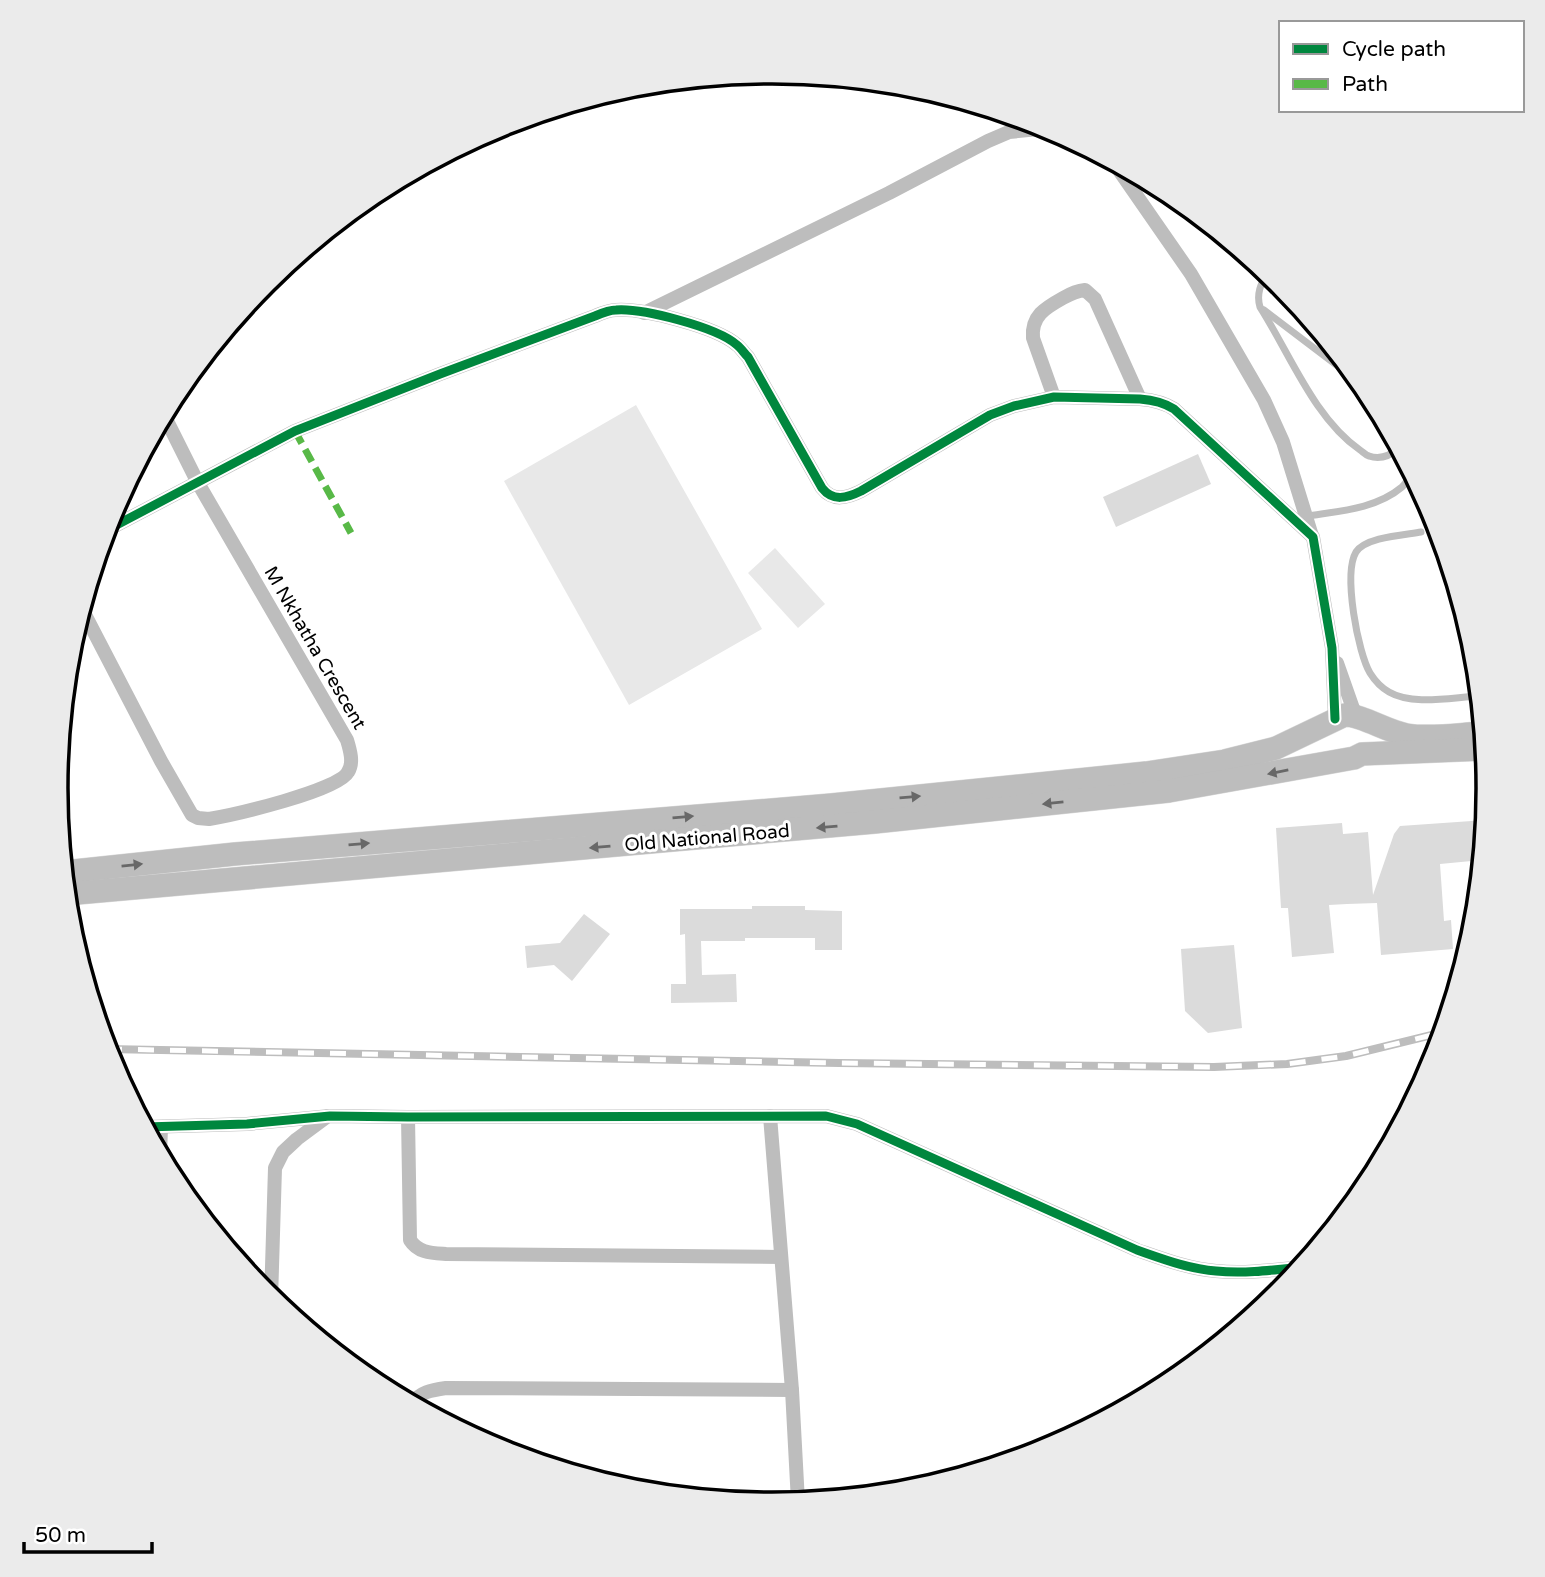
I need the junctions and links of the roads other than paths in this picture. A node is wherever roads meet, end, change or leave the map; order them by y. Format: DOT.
graph roads {
  1 [pos="1022,131"];
  2 [pos="1125,179"];
  3 [pos="1262,283"];
  4 [pos="1260,307"];
  5 [pos="644,313"];
  6 [pos="1333,362"];
  7 [pos="1054,397"];
  8 [pos="1140,399"];
  9 [pos="169,426"];
  10 [pos="1391,453"];
  11 [pos="1406,482"];
  12 [pos="198,483"];
  13 [pos="1307,516"];
  14 [pos="120,524"];
  15 [pos="1421,532"];
  16 [pos="1312,537"];
  17 [pos="89,622"];
  18 [pos="1332,648"];
  19 [pos="1471,697"];
  20 [pos="1346,719"];
  21 [pos="1474,734"];
  22 [pos="1475,750"];
  23 [pos="1354,756"];
  24 [pos="73,871"];
  25 [pos="76,893"];
  26 [pos="330,1116"];
  27 [pos="770,1116"];
  28 [pos="408,1117"];
  29 [pos="156,1128"];
  30 [pos="161,1128"];
  31 [pos="161,1137"];
  32 [pos="781,1257"];
  33 [pos="1287,1269"];
  34 [pos="272,1282"];
  35 [pos="792,1390"];
  36 [pos="418,1397"];
  37 [pos="797,1492"];
  1 -- 5 [label="street"];
  2 -- 13 [label="street"];
  3 -- 4 [label="lane"];
  4 -- 6 [label="lane"];
  4 -- 10 [label="lane"];
  5 -- 7 [label="street"];
  5 -- 12 [label="street"];
  7 -- 8 [label="street"];
  7 -- 8 [label="street"];
  8 -- 16 [label="street"];
  9 -- 12 [label="street, M Nkhatha Crescent"];
  11 -- 13 [label="lane"];
  12 -- 14 [label="street"];
  12 -- 17 [label="street, M Nkhatha Crescent"];
  13 -- 16 [label="street"];
  15 -- 19 [label="lane"];
  16 -- 18 [label="street"];
  18 -- 20 [label="street"];
  18 -- 20 [label="street"];
  20 -- 21 [label="main road"];
  20 -- 23 [label="main road"];
  20 -- 23 [label="main road"];
  24 -- 20 [label="main road, Old National Road, one-way"];
  22 -- 23 [label="main road, Old National Road"];
  23 -- 25 [label="main road, Old National Road, one-way"];
  26 -- 28 [label="street"];
  26 -- 30 [label="street"];
  26 -- 34 [label="street"];
  27 -- 28 [label="street"];
  27 -- 32 [label="street"];
  27 -- 33 [label="street"];
  28 -- 32 [label="street"];
  29 -- 30 [label="street"];
  30 -- 31 [label="street"];
  32 -- 35 [label="street"];
  35 -- 36 [label="street"];
  35 -- 37 [label="street"];
}
